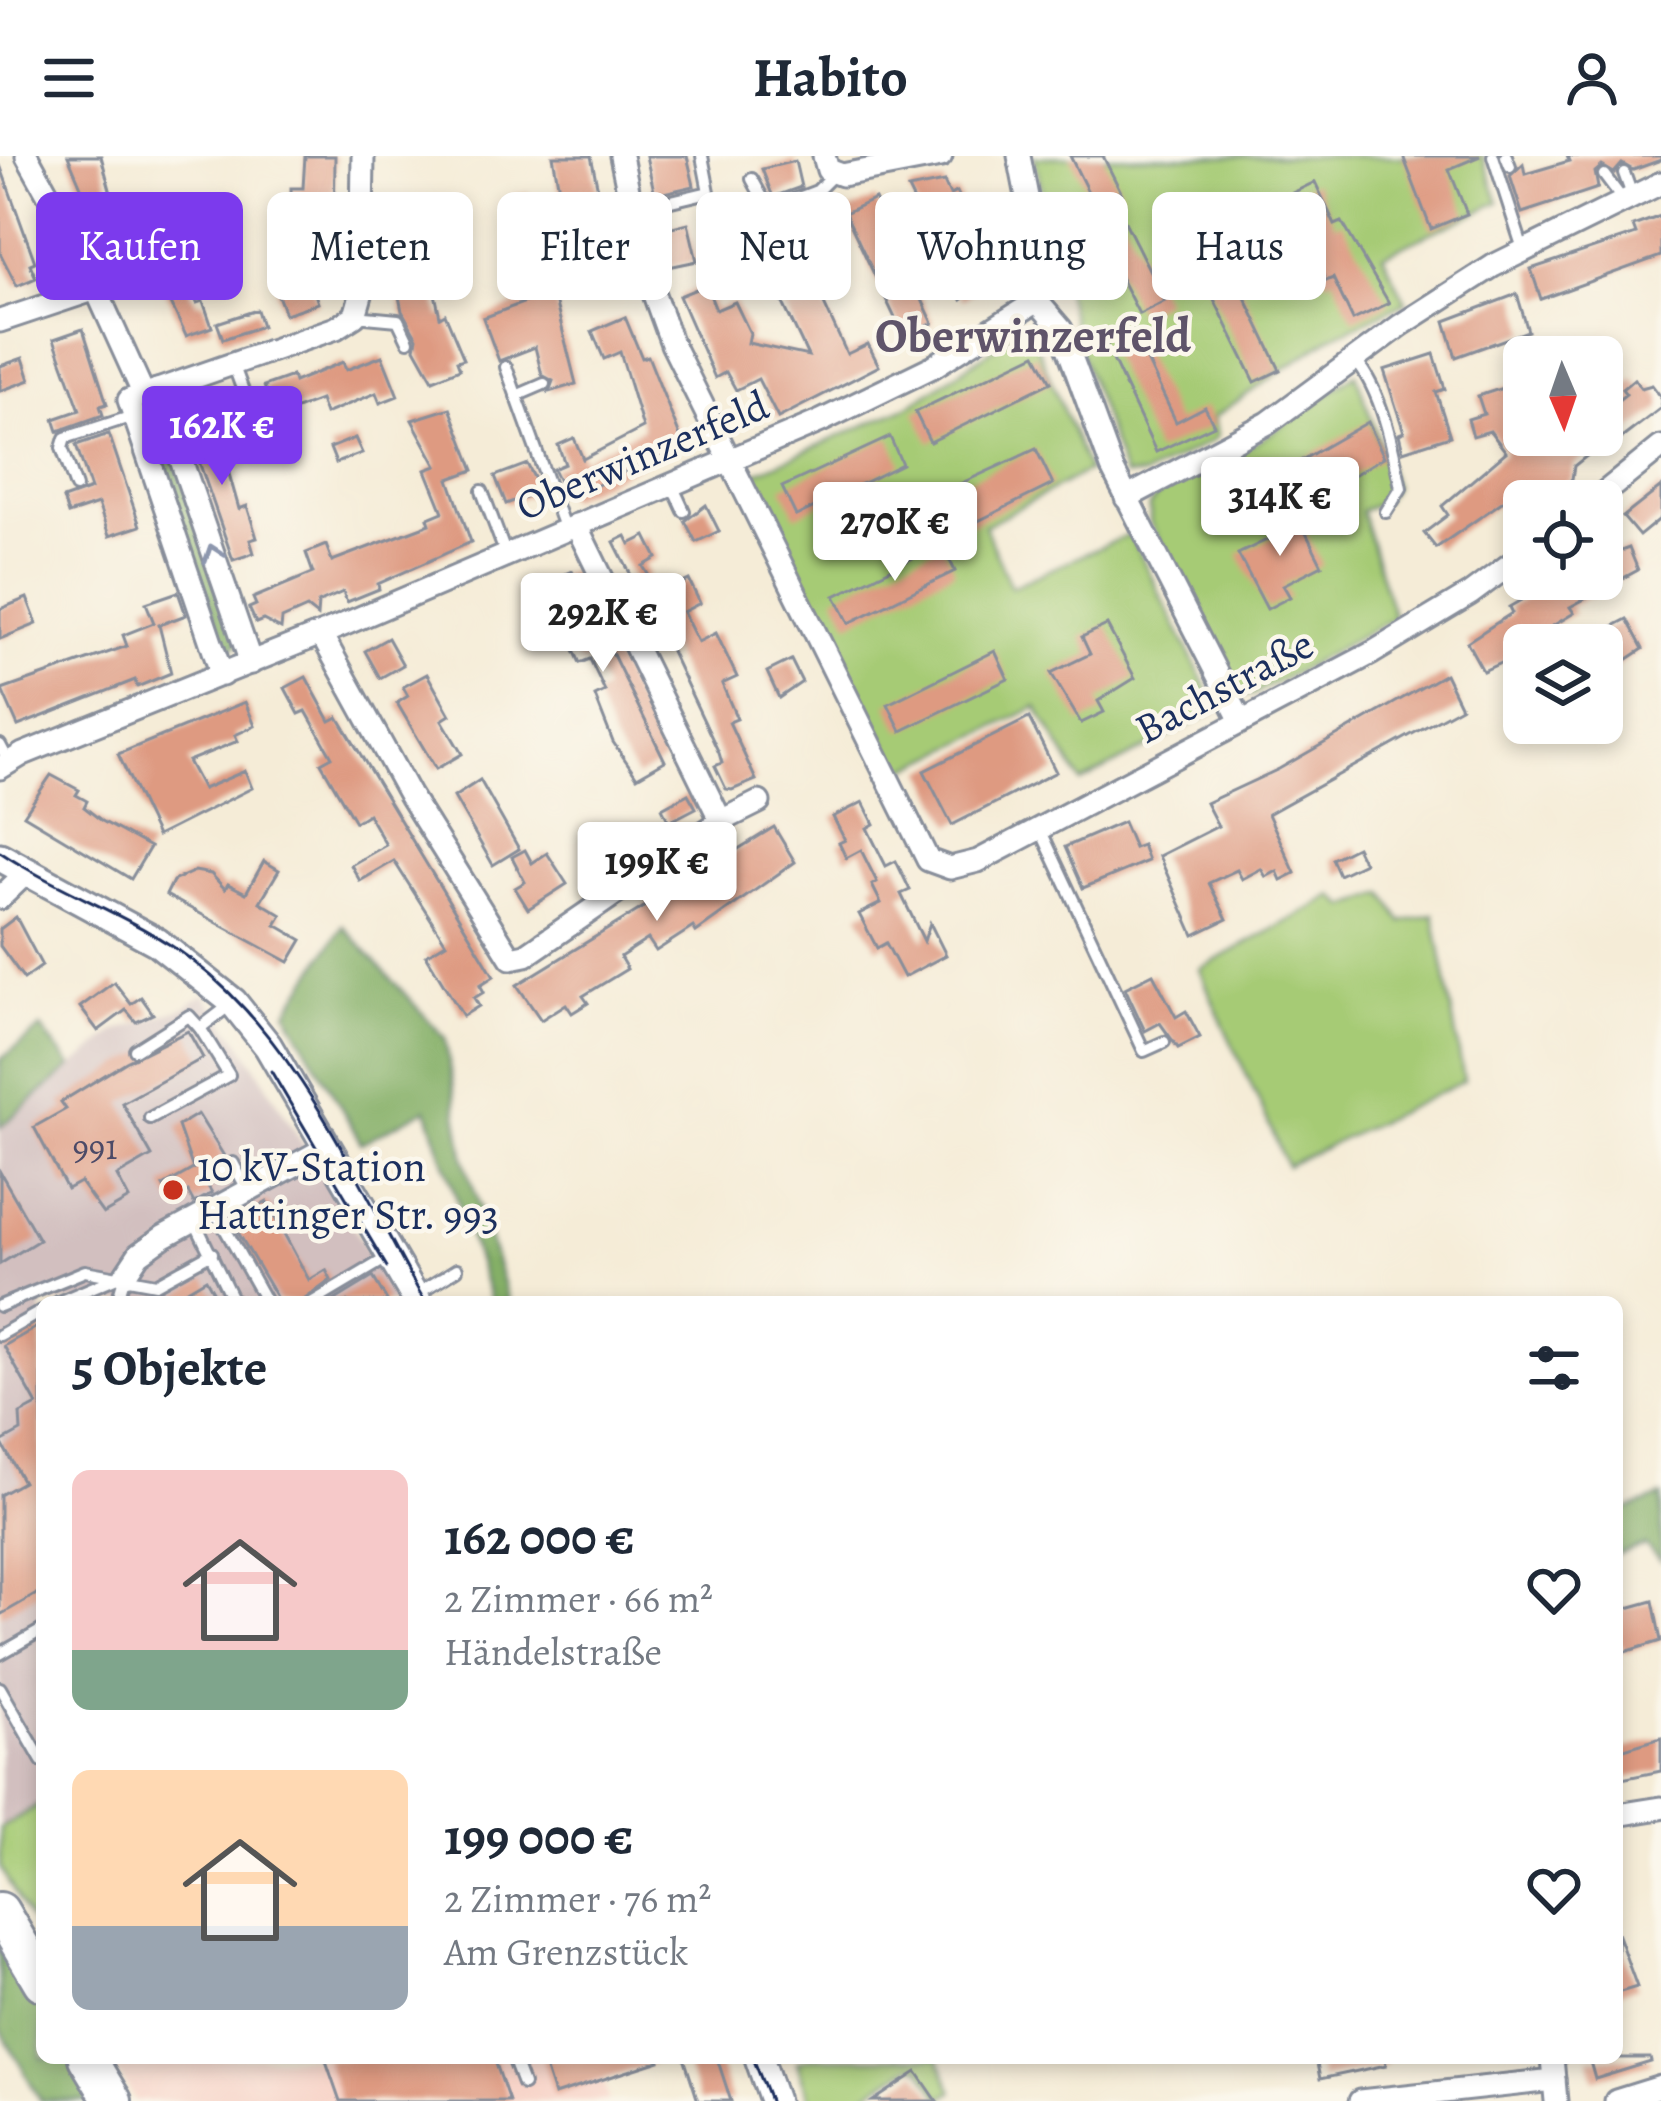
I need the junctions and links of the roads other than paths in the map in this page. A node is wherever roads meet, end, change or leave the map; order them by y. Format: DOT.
graph roads {
  1 [pos="26,156"];
  2 [pos="363,156"];
  3 [pos="621,156"];
  4 [pos="701,156"];
  5 [pos="941,156"];
  6 [pos="1019,156"];
  7 [pos="1493,156"];
  8 [pos="829,167"];
  9 [pos="1604,175"];
  10 [pos="752,179"];
  11 [pos="1661,183"];
  12 [pos="1626,189"];
  13 [pos="45,192"];
  14 [pos="629,192"];
  15 [pos="672,201"];
  16 [pos="1523,249"];
  17 [pos="63,300"];
  18 [pos="102,300"];
  19 [pos="656,300"];
  20 [pos="1037,302"];
  21 [pos="355,316"];
  22 [pos="0,321"];
  23 [pos="408,340"];
  24 [pos="1345,362"];
  25 [pos="233,364"];
  26 [pos="506,367"];
  27 [pos="544,384"];
  28 [pos="150,392"];
  29 [pos="516,395"];
  30 [pos="250,410"];
  31 [pos="133,416"];
  32 [pos="1661,448"];
  33 [pos="729,460"];
  34 [pos="1621,480"];
  35 [pos="672,484"];
  36 [pos="76,487"];
  37 [pos="482,491"];
  38 [pos="1126,498"];
  39 [pos="684,511"];
  40 [pos="1386,512"];
  41 [pos="571,528"];
  42 [pos="506,555"];
  43 [pos="1503,568"];
  44 [pos="321,634"];
  45 [pos="251,664"];
  46 [pos="222,675"];
  47 [pos="1241,721"];
  48 [pos="3,759"];
  49 [pos="759,802"];
  50 [pos="721,821"];
  51 [pos="1039,828"];
  52 [pos="0,856"];
  53 [pos="26,873"];
  54 [pos="0,898"];
  55 [pos="233,1002"];
  56 [pos="200,1028"];
  57 [pos="1163,1042"];
  58 [pos="135,1050"];
  59 [pos="150,1118"];
  60 [pos="326,1148"];
  61 [pos="209,1177"];
  62 [pos="248,1191"];
  63 [pos="204,1215"];
  64 [pos="212,1252"];
  65 [pos="390,1256"];
  66 [pos="458,1269"];
  67 [pos="124,1276"];
  68 [pos="69,1296"];
  69 [pos="119,1296"];
  70 [pos="231,1296"];
  71 [pos="262,1296"];
  72 [pos="323,1296"];
  73 [pos="414,1296"];
  74 [pos="420,1296"];
  75 [pos="0,1306"];
  76 [pos="36,1314"];
  77 [pos="0,1335"];
  78 [pos="36,1633"];
  79 [pos="0,1654"];
  80 [pos="0,1688"];
  81 [pos="36,1751"];
  82 [pos="1661,1808"];
  83 [pos="1623,1814"];
  84 [pos="0,1911"];
  85 [pos="36,1972"];
  86 [pos="90,2064"];
  87 [pos="515,2064"];
  88 [pos="761,2064"];
  89 [pos="1554,2080"];
  90 [pos="523,2084"];
  91 [pos="1661,2087"];
  92 [pos="112,2101"];
  93 [pos="774,2101"];
  94 [pos="1360,2101"];
  95 [pos="1616,2101"];
  1 -- 13 [label="street"];
  2 -- 21 [label="street"];
  3 -- 14 [label="street"];
  4 -- 15 [label="lane"];
  5 -- 8 [label="street"];
  6 -- 20 [label="street"];
  7 -- 16 [label="lane"];
  8 -- 10 [label="lane"];
  9 -- 12 [label="lane"];
  11 -- 12 [label="street"];
  12 -- 16 [label="street"];
  16 -- 24 [label="street"];
  17 -- 22 [label="street"];
  18 -- 28 [label="street"];
  19 -- 33 [label="street"];
  20 -- 33 [label="street, Oberwinzerfeld"];
  20 -- 38 [label="street"];
  21 -- 23 [label="lane"];
  21 -- 25 [label="street"];
  24 -- 38 [label="street"];
  24 -- 40 [label="lane"];
  25 -- 28 [label="street"];
  25 -- 30 [label="lane"];
  26 -- 29 [label="lane"];
  27 -- 29 [label="lane"];
  28 -- 31 [label="street"];
  45 -- 28 [label="street, one-way"];
  29 -- 41 [label="lane"];
  31 -- 36 [label="lane"];
  31 -- 46 [label="street"];
  32 -- 34 [label="street"];
  33 -- 35 [label="street, Oberwinzerfeld"];
  33 -- 51 [label="street, Bachstraße"];
  35 -- 39 [label="lane"];
  35 -- 41 [label="street, Oberwinzerfeld"];
  37 -- 42 [label="lane"];
  38 -- 47 [label="street"];
  41 -- 42 [label="street, Oberwinzerfeld"];
  41 -- 50 [label="street"];
  42 -- 44 [label="street, Oberwinzerfeld"];
  43 -- 47 [label="street, Bachstraße"];
  44 -- 45 [label="street, Oberwinzerfeld"];
  44 -- 50 [label="street"];
  45 -- 46 [label="street, Oberwinzerfeld"];
  46 -- 48 [label="street, Oberwinzerfeld"];
  47 -- 51 [label="street, Bachstraße"];
  49 -- 50 [label="street"];
  51 -- 57 [label="lane"];
  52 -- 53 [label="street"];
  53 -- 54 [label="street"];
  53 -- 55 [label="street"];
  55 -- 56 [label="lane"];
  55 -- 60 [label="street"];
  56 -- 58 [label="lane"];
  56 -- 59 [label="lane"];
  60 -- 62 [label="street"];
  60 -- 65 [label="street"];
  61 -- 62 [label="lane"];
  62 -- 63 [label="street"];
  63 -- 64 [label="lane"];
  63 -- 67 [label="street"];
  63 -- 71 [label="lane"];
  64 -- 67 [label="lane"];
  64 -- 70 [label="lane"];
  65 -- 72 [label="lane"];
  65 -- 73 [label="street"];
  66 -- 74 [label="lane"];
  67 -- 68 [label="lane"];
  67 -- 69 [label="lane"];
  67 -- 75 [label="lane"];
  76 -- 77 [label="lane"];
  78 -- 79 [label="lane"];
  80 -- 81 [label="lane"];
  82 -- 83 [label="street"];
  84 -- 85 [label="main road"];
  86 -- 92 [label="main road"];
  87 -- 90 [label="lane"];
  88 -- 93 [label="street"];
  89 -- 94 [label="street"];
  91 -- 95 [label="street"];
}
